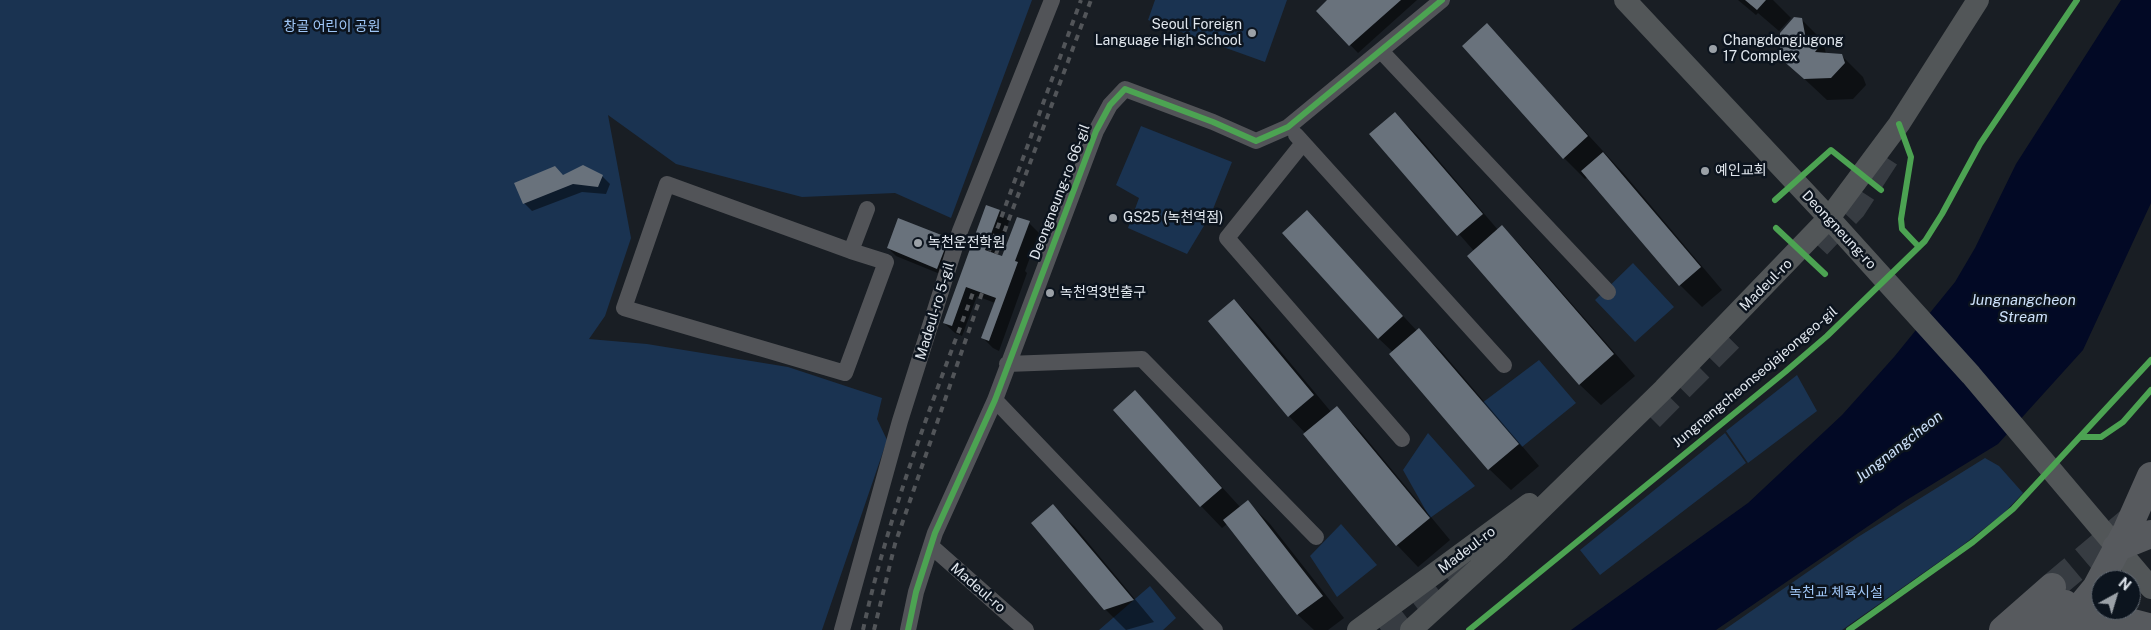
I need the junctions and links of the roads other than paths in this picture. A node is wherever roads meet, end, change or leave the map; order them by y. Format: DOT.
graph roads {
  1 [pos="1052,0"];
  2 [pos="1442,0"];
  3 [pos="1625,0"];
  4 [pos="1978,0"];
  5 [pos="1381,51"];
  6 [pos="1288,127"];
  7 [pos="1303,143"];
  8 [pos="867,209"];
  9 [pos="1830,218"];
  10 [pos="851,251"];
  11 [pos="1608,292"];
  12 [pos="1007,364"];
  13 [pos="1504,365"];
  14 [pos="994,400"];
  15 [pos="1402,439"];
  16 [pos="1600,451"];
  17 [pos="2151,476"];
  18 [pos="2151,534"];
  19 [pos="1316,537"];
  20 [pos="931,546"];
  21 [pos="2116,548"];
  22 [pos="2151,588"];
  23 [pos="2059,607"];
  24 [pos="2151,628"];
  25 [pos="842,630"];
  26 [pos="908,630"];
  27 [pos="1026,630"];
  28 [pos="1215,630"];
  29 [pos="1358,630"];
  30 [pos="1411,630"];
  31 [pos="2003,630"];
  32 [pos="2034,630"];
  33 [pos="2078,630"];
  1 -- 25 [label="street, Madeul-ro 5-gil"];
  2 -- 5 [label="street, Deongneung-ro 66-gil"];
  3 -- 9 [label="main road, Deongneung-ro"];
  4 -- 9 [label="main road, Madeul-ro"];
  5 -- 6 [label="street, Deongneung-ro 66-gil"];
  5 -- 11 [label="street"];
  6 -- 7 [label="street"];
  6 -- 12 [label="street, Deongneung-ro 66-gil"];
  7 -- 13 [label="street"];
  7 -- 15 [label="street"];
  8 -- 10 [label="street"];
  9 -- 16 [label="main road, Madeul-ro"];
  9 -- 21 [label="main road, Deongneung-ro"];
  10 -- 10 [label="street"];
  12 -- 14 [label="street, Deongneung-ro 66-gil"];
  12 -- 19 [label="street"];
  14 -- 20 [label="street, Deongneung-ro 66-gil"];
  14 -- 28 [label="street"];
  16 -- 29 [label="main road, Madeul-ro"];
  16 -- 30 [label="main road, Madeul-ro"];
  17 -- 21 [label="highway"];
  18 -- 21 [label="highway"];
  20 -- 26 [label="street, Deongneung-ro 66-gil"];
  20 -- 27 [label="street, Madeul-ro"];
  21 -- 22 [label="main road, Deongneung-ro"];
  21 -- 23 [label="highway"];
  23 -- 31 [label="highway"];
  23 -- 32 [label="highway"];
  24 -- 33 [label="highway"];
}
